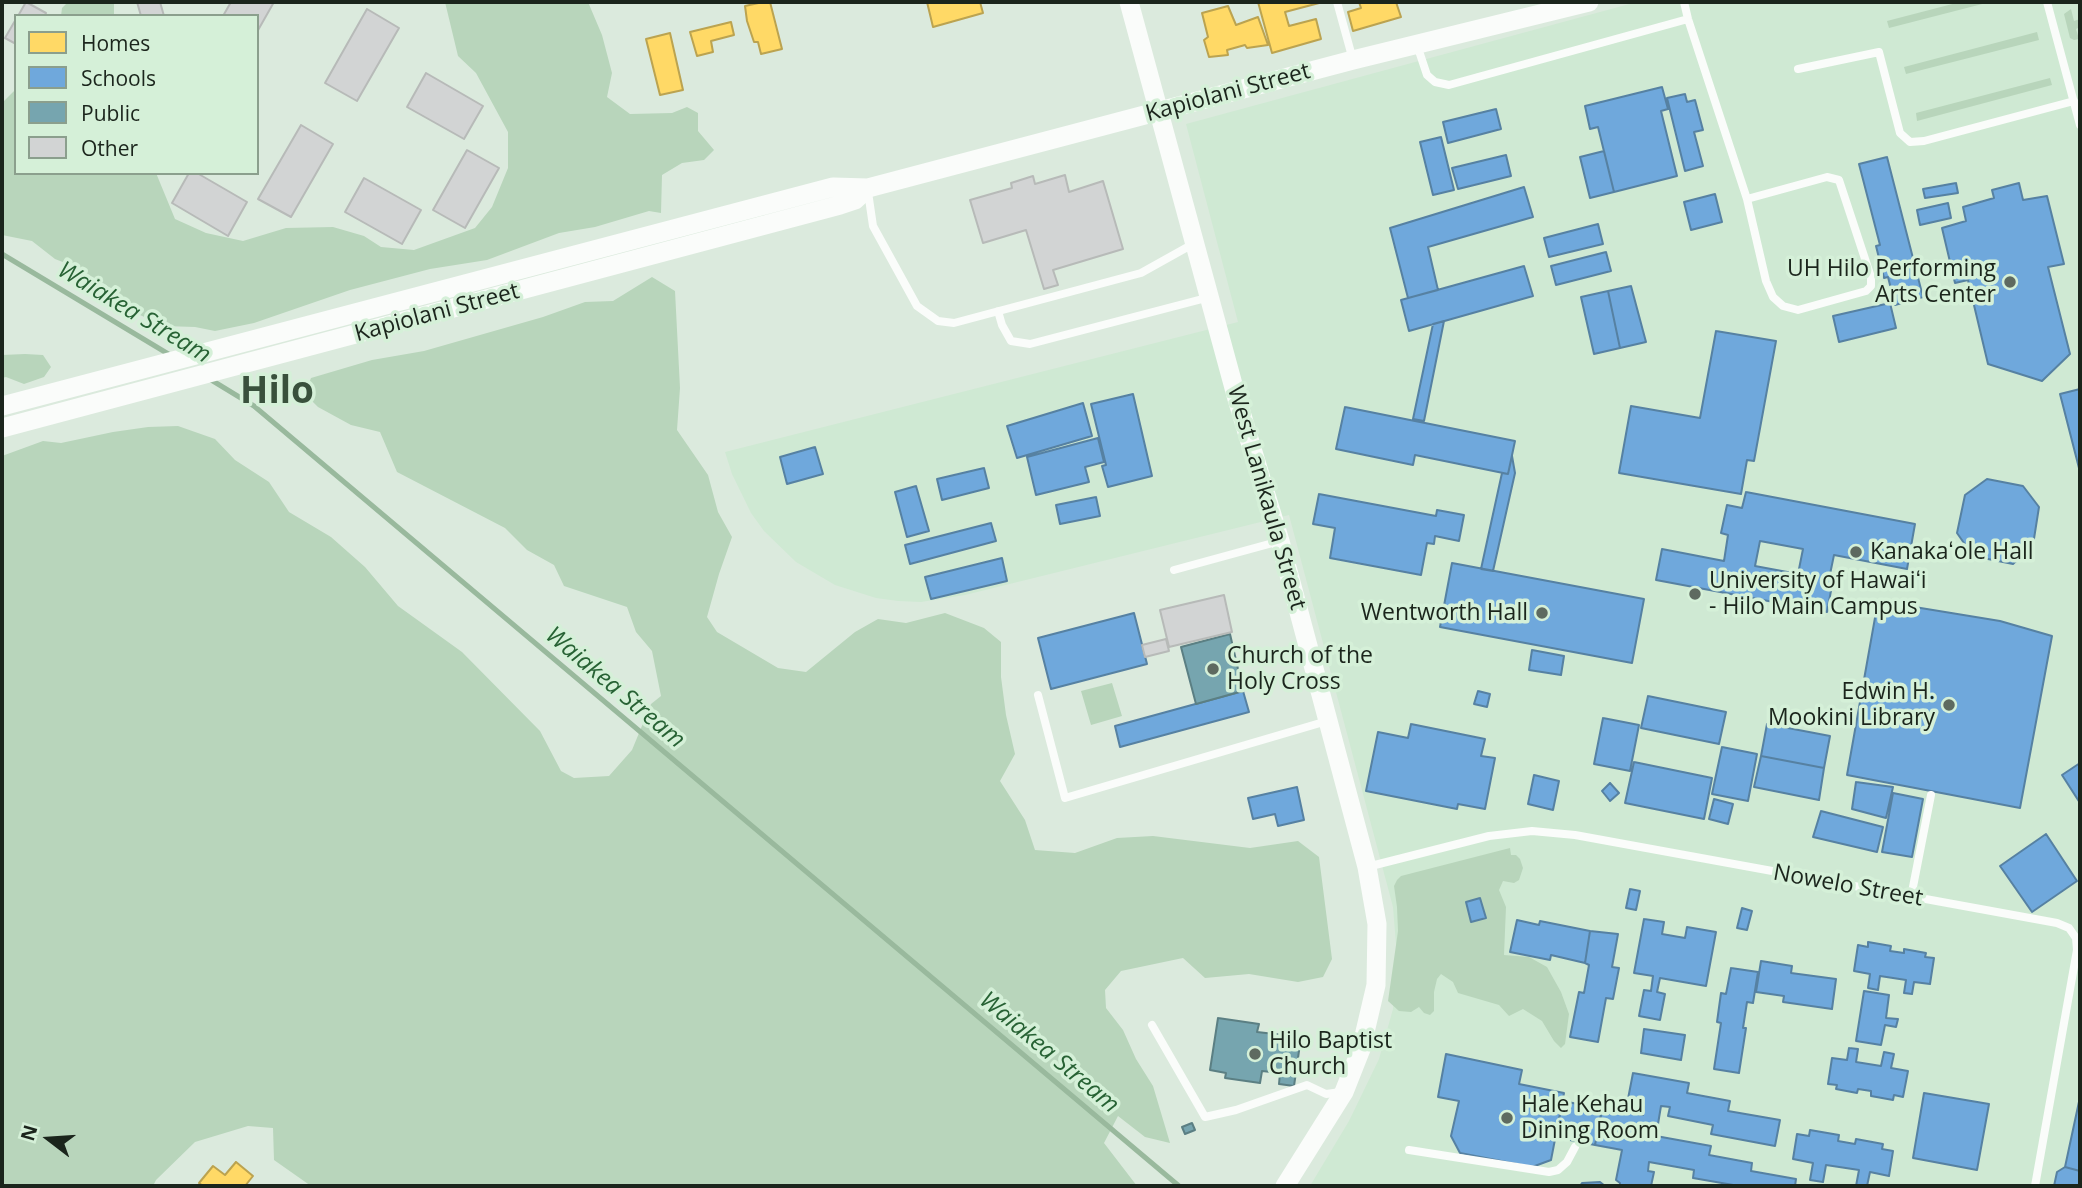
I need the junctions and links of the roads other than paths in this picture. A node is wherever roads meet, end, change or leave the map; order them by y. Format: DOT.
graph roads {
  1 [pos="1129,2"];
  2 [pos="1336,2"];
  3 [pos="1589,2"];
  4 [pos="1684,2"];
  5 [pos="2047,2"];
  6 [pos="1688,19"];
  7 [pos="1417,45"];
  8 [pos="1353,60"];
  9 [pos="1798,69"];
  10 [pos="2074,101"];
  11 [pos="1159,111"];
  12 [pos="2080,125"];
  13 [pos="868,188"];
  14 [pos="1747,199"];
  15 [pos="1195,243"];
  16 [pos="1210,297"];
  17 [pos="998,311"];
  18 [pos="2,406"];
  19 [pos="2,428"];
  20 [pos="1280,541"];
  21 [pos="1174,570"];
  22 [pos="1038,695"];
  23 [pos="1327,721"];
  24 [pos="1931,795"];
  25 [pos="1367,867"];
  26 [pos="1911,897"];
  27 [pos="2078,935"];
  28 [pos="1152,1025"];
  29 [pos="1344,1092"];
  30 [pos="1575,1147"];
  31 [pos="1409,1150"];
  32 [pos="1285,1186"];
  33 [pos="2035,1186"];
  1 -- 11 [label="street, West Lanikaula Street"];
  2 -- 8 [label="lane"];
  3 -- 7 [label="street, Kapiolani Street"];
  4 -- 6 [label="lane"];
  5 -- 10 [label="lane"];
  6 -- 7 [label="lane"];
  6 -- 14 [label="lane"];
  7 -- 8 [label="street, Kapiolani Street"];
  8 -- 11 [label="street, Kapiolani Street"];
  9 -- 10 [label="lane"];
  10 -- 12 [label="lane"];
  11 -- 13 [label="street, Kapiolani Street"];
  11 -- 15 [label="street, West Lanikaula Street"];
  13 -- 17 [label="lane"];
  13 -- 18 [label="street, Kapiolani Street"];
  13 -- 19 [label="street, Kapiolani Street"];
  14 -- 14 [label="lane"];
  15 -- 16 [label="street, West Lanikaula Street"];
  15 -- 17 [label="lane"];
  16 -- 17 [label="lane"];
  16 -- 20 [label="street, West Lanikaula Street"];
  20 -- 21 [label="lane"];
  20 -- 23 [label="street, West Lanikaula Street"];
  22 -- 23 [label="lane"];
  23 -- 25 [label="street, West Lanikaula Street"];
  24 -- 26 [label="lane"];
  25 -- 26 [label="lane, Nowelo Street"];
  25 -- 29 [label="street, West Lanikaula Street"];
  26 -- 27 [label="lane, Nowelo Street"];
  27 -- 33 [label="lane, Nowelo Street"];
  28 -- 29 [label="lane"];
  29 -- 32 [label="street, West Lanikaula Street"];
  30 -- 31 [label="lane"];
}
